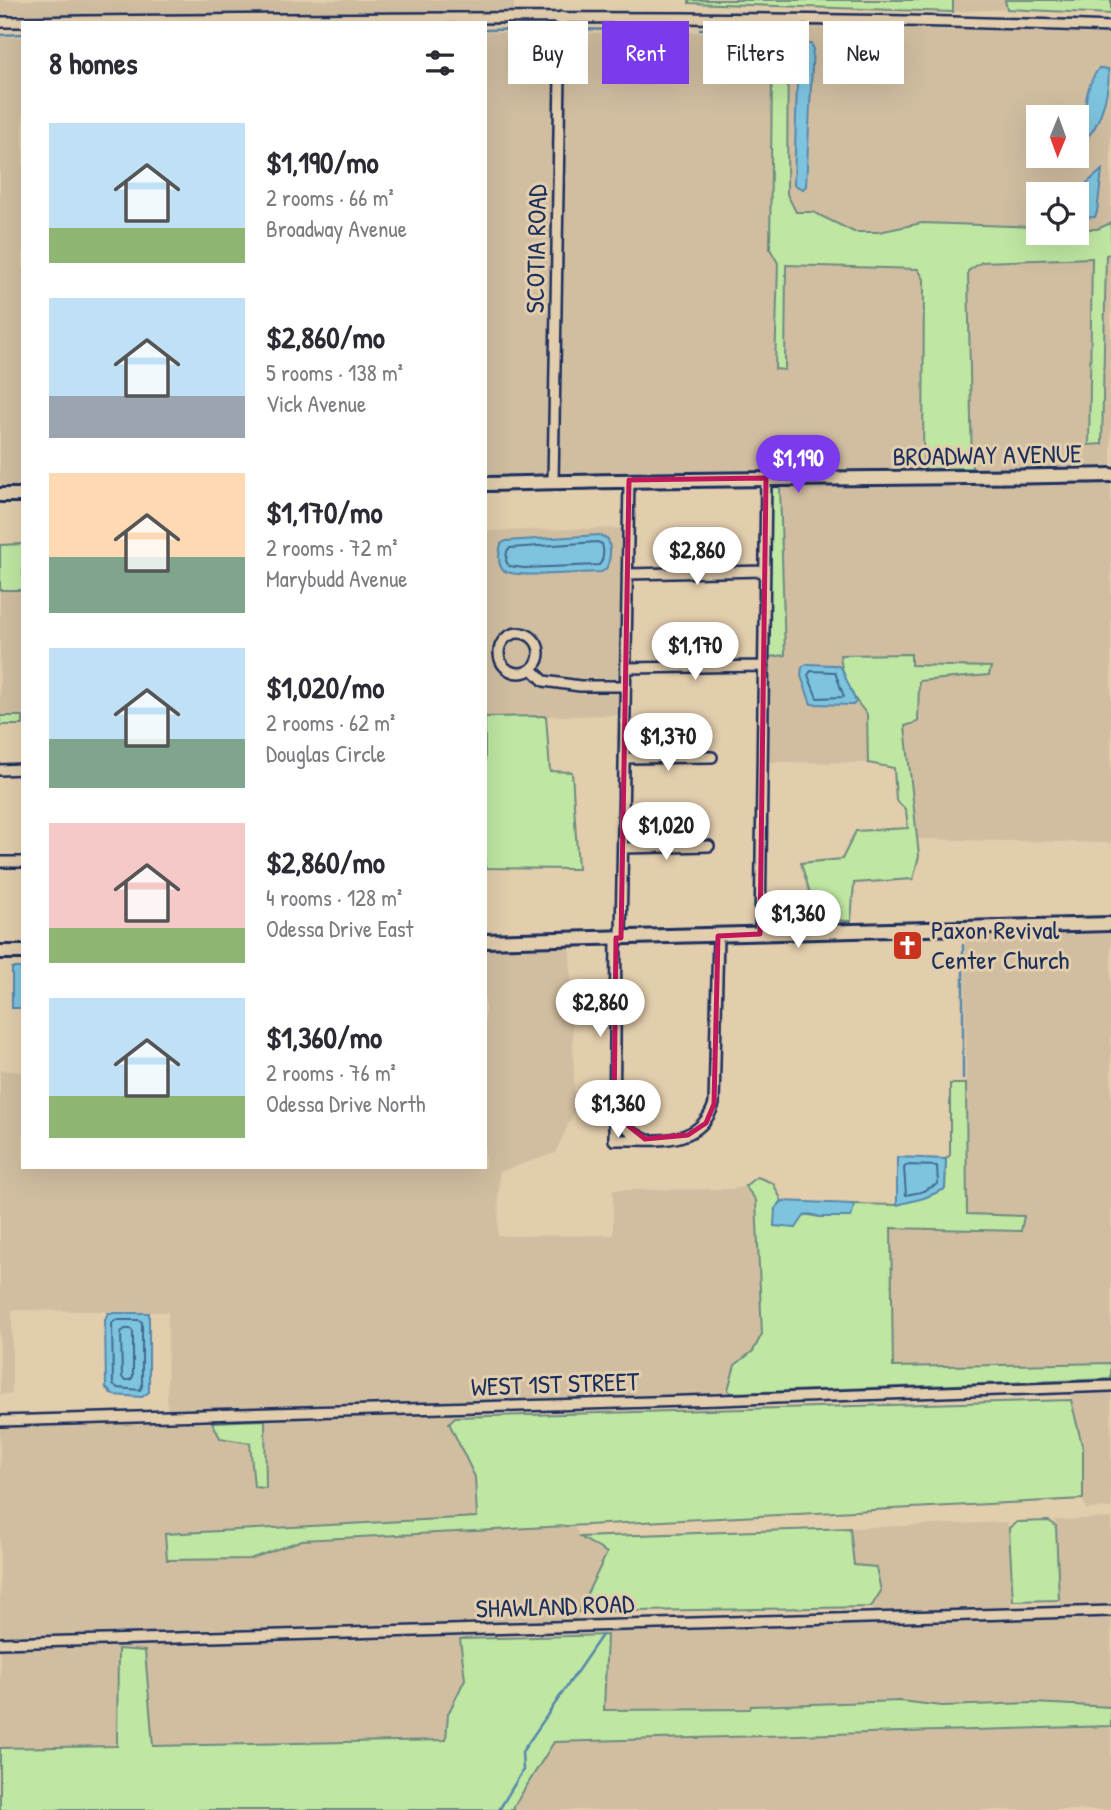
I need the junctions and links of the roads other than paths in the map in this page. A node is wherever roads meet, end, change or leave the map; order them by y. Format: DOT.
graph roads {
  1 [pos="561,17"];
  2 [pos="112,21"];
  3 [pos="0,22"];
  4 [pos="21,22"];
  5 [pos="1111,27"];
  6 [pos="1111,475"];
  7 [pos="766,478"];
  8 [pos="629,480"];
  9 [pos="553,482"];
  10 [pos="487,484"];
  11 [pos="0,495"];
  12 [pos="21,495"];
  13 [pos="765,571"];
  14 [pos="627,574"];
  15 [pos="764,666"];
  16 [pos="626,668"];
  17 [pos="531,669"];
  18 [pos="625,686"];
  19 [pos="712,757"];
  20 [pos="624,758"];
  21 [pos="21,769"];
  22 [pos="0,770"];
  23 [pos="709,846"];
  24 [pos="624,848"];
  25 [pos="0,862"];
  26 [pos="21,862"];
  27 [pos="1111,924"];
  28 [pos="760,934"];
  29 [pos="718,936"];
  30 [pos="619,938"];
  31 [pos="487,941"];
  32 [pos="0,952"];
  33 [pos="21,952"];
  34 [pos="614,1114"];
  35 [pos="645,1139"];
  36 [pos="1111,1386"];
  37 [pos="0,1421"];
  38 [pos="1111,1611"];
  39 [pos="0,1643"];
  1 -- 2 [label="street"];
  1 -- 5 [label="street"];
  1 -- 9 [label="street, SCOTIA ROAD"];
  3 -- 4 [label="street"];
  6 -- 7 [label="street, BROADWAY AVENUE"];
  7 -- 8 [label="street, BROADWAY AVENUE"];
  7 -- 13 [label="street"];
  8 -- 9 [label="street, BROADWAY AVENUE"];
  8 -- 14 [label="street"];
  9 -- 10 [label="street, BROADWAY AVENUE"];
  11 -- 12 [label="street"];
  13 -- 14 [label="street"];
  13 -- 15 [label="street"];
  14 -- 16 [label="street"];
  15 -- 16 [label="street"];
  15 -- 28 [label="street"];
  16 -- 18 [label="street"];
  17 -- 17 [label="street"];
  17 -- 18 [label="street"];
  18 -- 20 [label="street"];
  19 -- 20 [label="street"];
  20 -- 24 [label="street"];
  21 -- 22 [label="street"];
  23 -- 24 [label="street"];
  24 -- 30 [label="street"];
  25 -- 26 [label="street"];
  27 -- 28 [label="street"];
  28 -- 29 [label="street"];
  29 -- 30 [label="street"];
  29 -- 35 [label="street"];
  30 -- 31 [label="street"];
  30 -- 34 [label="street"];
  32 -- 33 [label="street"];
  34 -- 35 [label="street"];
  34 -- 35 [label="street"];
  36 -- 37 [label="street, WEST 1ST STREET"];
  38 -- 39 [label="street, SHAWLAND ROAD"];
}
